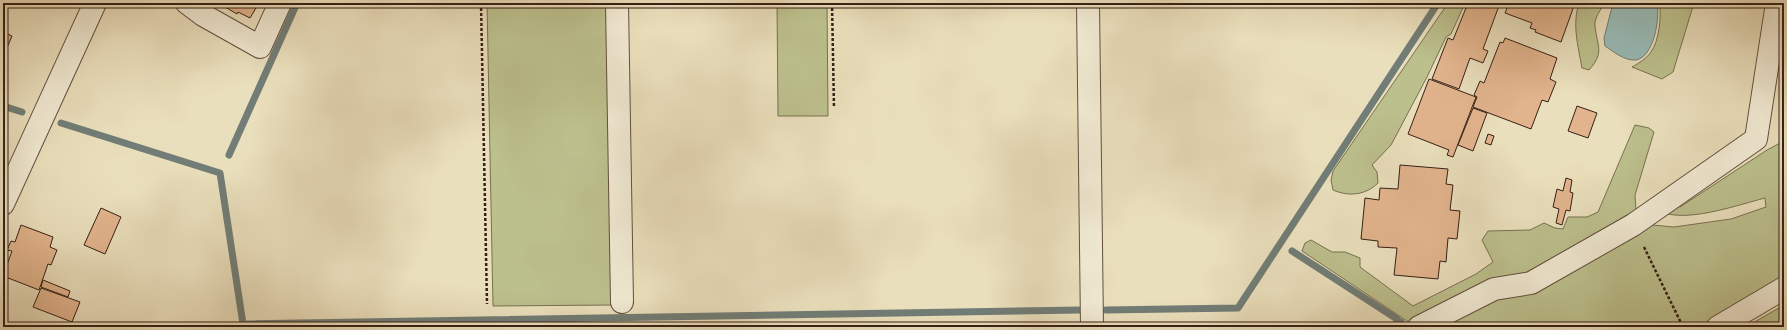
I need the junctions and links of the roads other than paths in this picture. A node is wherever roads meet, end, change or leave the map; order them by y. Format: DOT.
graph roads {
  1 [pos="95,3"];
  2 [pos="187,3"];
  3 [pos="280,3"];
  4 [pos="617,3"];
  5 [pos="1088,3"];
  6 [pos="1777,3"];
  7 [pos="3,204"];
  8 [pos="1784,288"];
  9 [pos="622,302"];
  10 [pos="1092,327"];
  11 [pos="1418,327"];
  12 [pos="1718,327"];
  1 -- 7 [label="street"];
  2 -- 3 [label="street"];
  4 -- 9 [label="street"];
  5 -- 10 [label="street"];
  6 -- 11 [label="street"];
  8 -- 12 [label="street"];
}
